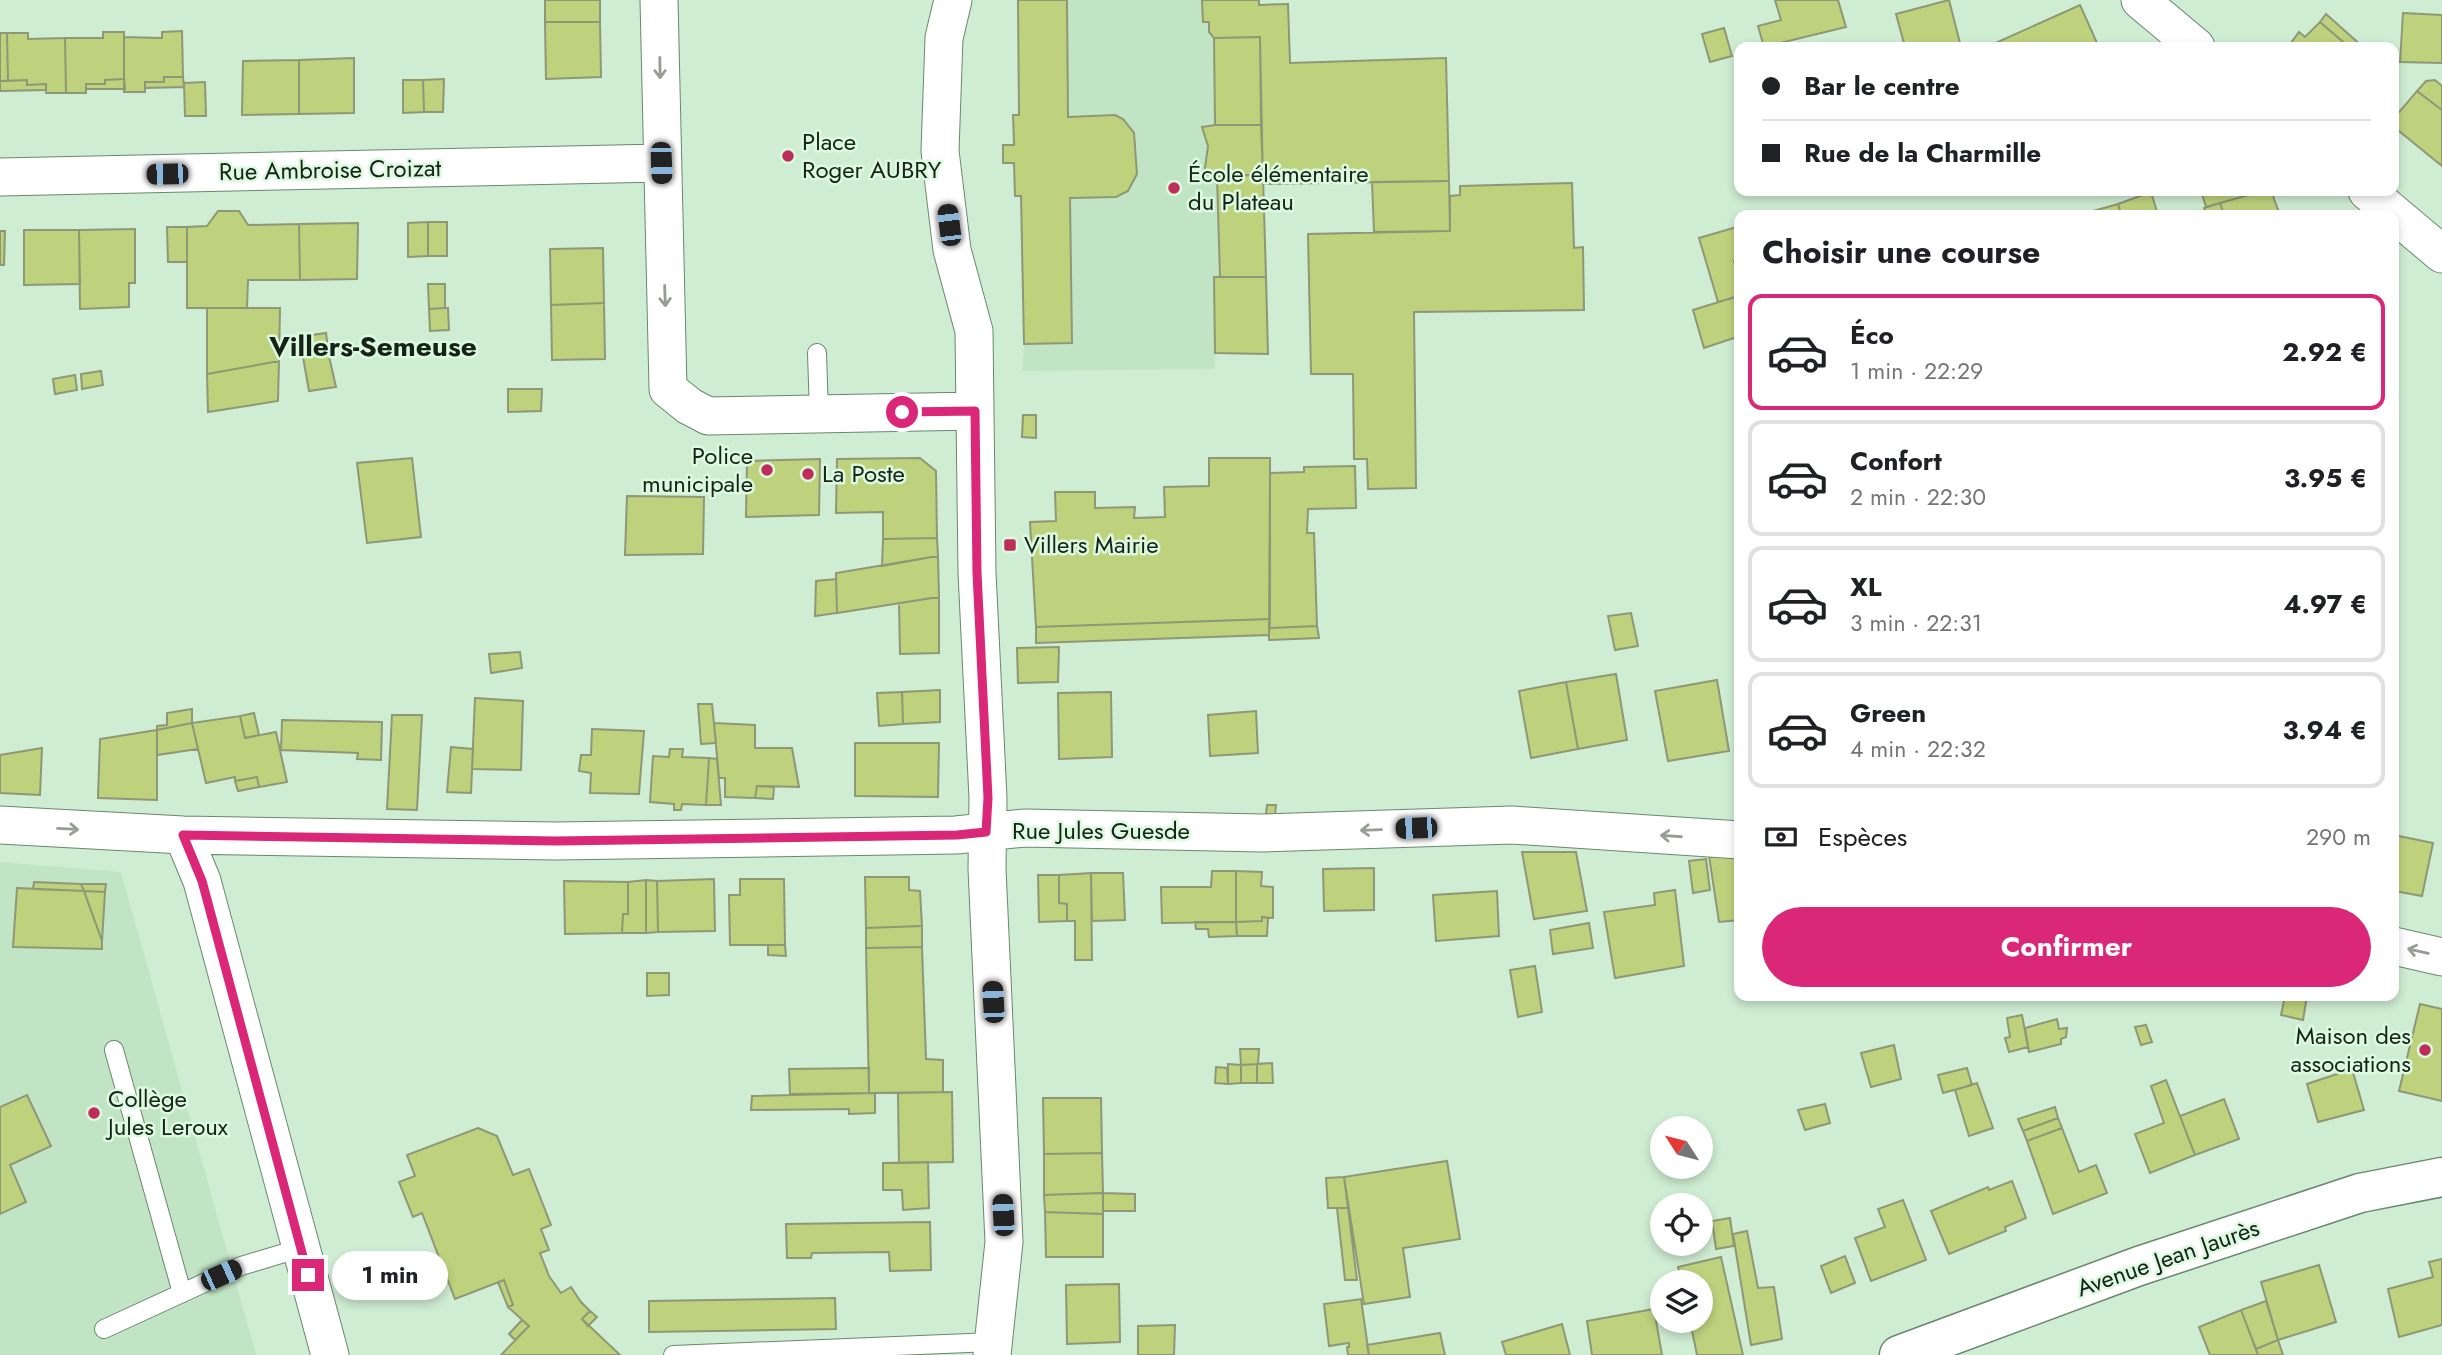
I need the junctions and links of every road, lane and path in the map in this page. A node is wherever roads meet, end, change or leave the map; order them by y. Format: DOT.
graph roads {
  1 [pos="659,0"];
  2 [pos="953,0"];
  3 [pos="2140,0"];
  4 [pos="2190,42"];
  5 [pos="661,163"];
  6 [pos="0,177"];
  7 [pos="2373,196"];
  8 [pos="2390,210"];
  9 [pos="2399,218"];
  10 [pos="2442,254"];
  11 [pos="817,354"];
  12 [pos="975,411"];
  13 [pos="819,414"];
  14 [pos="0,825"];
  15 [pos="986,832"];
  16 [pos="183,835"];
  17 [pos="1734,840"];
  18 [pos="2399,947"];
  19 [pos="2442,957"];
  20 [pos="114,1050"];
  21 [pos="2442,1177"];
  22 [pos="301,1248"];
  23 [pos="182,1293"];
  24 [pos="104,1329"];
  25 [pos="992,1348"];
  26 [pos="812,1352"];
  27 [pos="330,1355"];
  28 [pos="673,1355"];
  29 [pos="1899,1355"];
  1 -- 5 [label="street, one-way"];
  2 -- 12 [label="street"];
  3 -- 4 [label="street"];
  5 -- 6 [label="street, Rue Ambroise Croizat"];
  5 -- 13 [label="street, one-way"];
  7 -- 8 [label="street"];
  9 -- 10 [label="street"];
  11 -- 13 [label="lane"];
  12 -- 13 [label="street"];
  12 -- 15 [label="street"];
  14 -- 16 [label="street, Rue Jules Guesde, one-way"];
  15 -- 16 [label="street, Rue Jules Guesde"];
  17 -- 15 [label="street, Rue Jules Guesde, one-way"];
  15 -- 25 [label="street"];
  16 -- 22 [label="street"];
  19 -- 18 [label="street, one-way"];
  20 -- 23 [label="lane"];
  21 -- 29 [label="main road, Avenue Jean Jaurès"];
  22 -- 23 [label="lane"];
  22 -- 27 [label="street"];
  23 -- 24 [label="lane"];
  25 -- 26 [label="lane"];
  26 -- 28 [label="lane"];
}
